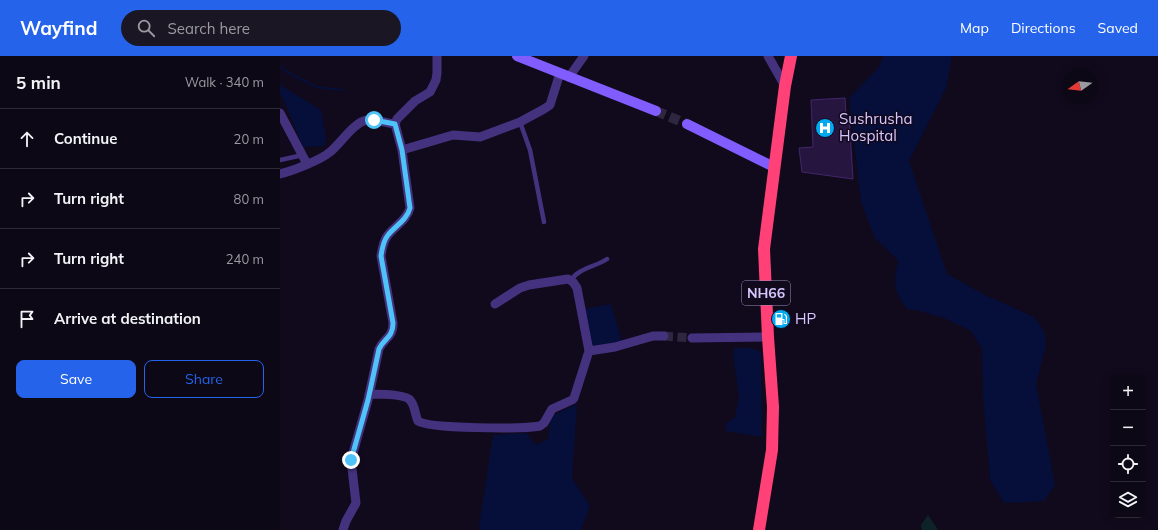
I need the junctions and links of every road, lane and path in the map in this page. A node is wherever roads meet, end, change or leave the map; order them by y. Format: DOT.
graph roads {
  1 [pos="437,56"];
  2 [pos="517,56"];
  3 [pos="584,56"];
  4 [pos="768,56"];
  5 [pos="791,56"];
  6 [pos="565,75"];
  7 [pos="785,86"];
  8 [pos="656,111"];
  9 [pos="280,113"];
  10 [pos="520,122"];
  11 [pos="395,124"];
  12 [pos="687,124"];
  13 [pos="402,150"];
  14 [pos="303,155"];
  15 [pos="280,160"];
  16 [pos="308,164"];
  17 [pos="774,167"];
  18 [pos="280,174"];
  19 [pos="544,222"];
  20 [pos="607,259"];
  21 [pos="571,280"];
  22 [pos="495,304"];
  23 [pos="664,336"];
  24 [pos="768,337"];
  25 [pos="692,338"];
  26 [pos="589,351"];
  27 [pos="369,394"];
  28 [pos="343,530"];
  29 [pos="759,530"];
  1 -- 11 [label="street"];
  2 -- 6 [label="main road"];
  3 -- 6 [label="street"];
  4 -- 7 [label="street"];
  5 -- 7 [label="highway, NH66"];
  6 -- 8 [label="main road"];
  6 -- 10 [label="street"];
  7 -- 17 [label="highway, NH66"];
  9 -- 14 [label="street"];
  10 -- 13 [label="street"];
  10 -- 19 [label="lane"];
  11 -- 13 [label="street"];
  11 -- 16 [label="street"];
  12 -- 17 [label="main road"];
  13 -- 27 [label="street"];
  14 -- 15 [label="lane"];
  14 -- 16 [label="street"];
  16 -- 18 [label="street"];
  17 -- 24 [label="highway, NH66"];
  20 -- 21 [label="lane"];
  21 -- 22 [label="street"];
  21 -- 26 [label="street"];
  23 -- 26 [label="street"];
  24 -- 25 [label="street"];
  24 -- 29 [label="highway, NH66"];
  26 -- 27 [label="street"];
  27 -- 28 [label="street"];
}
